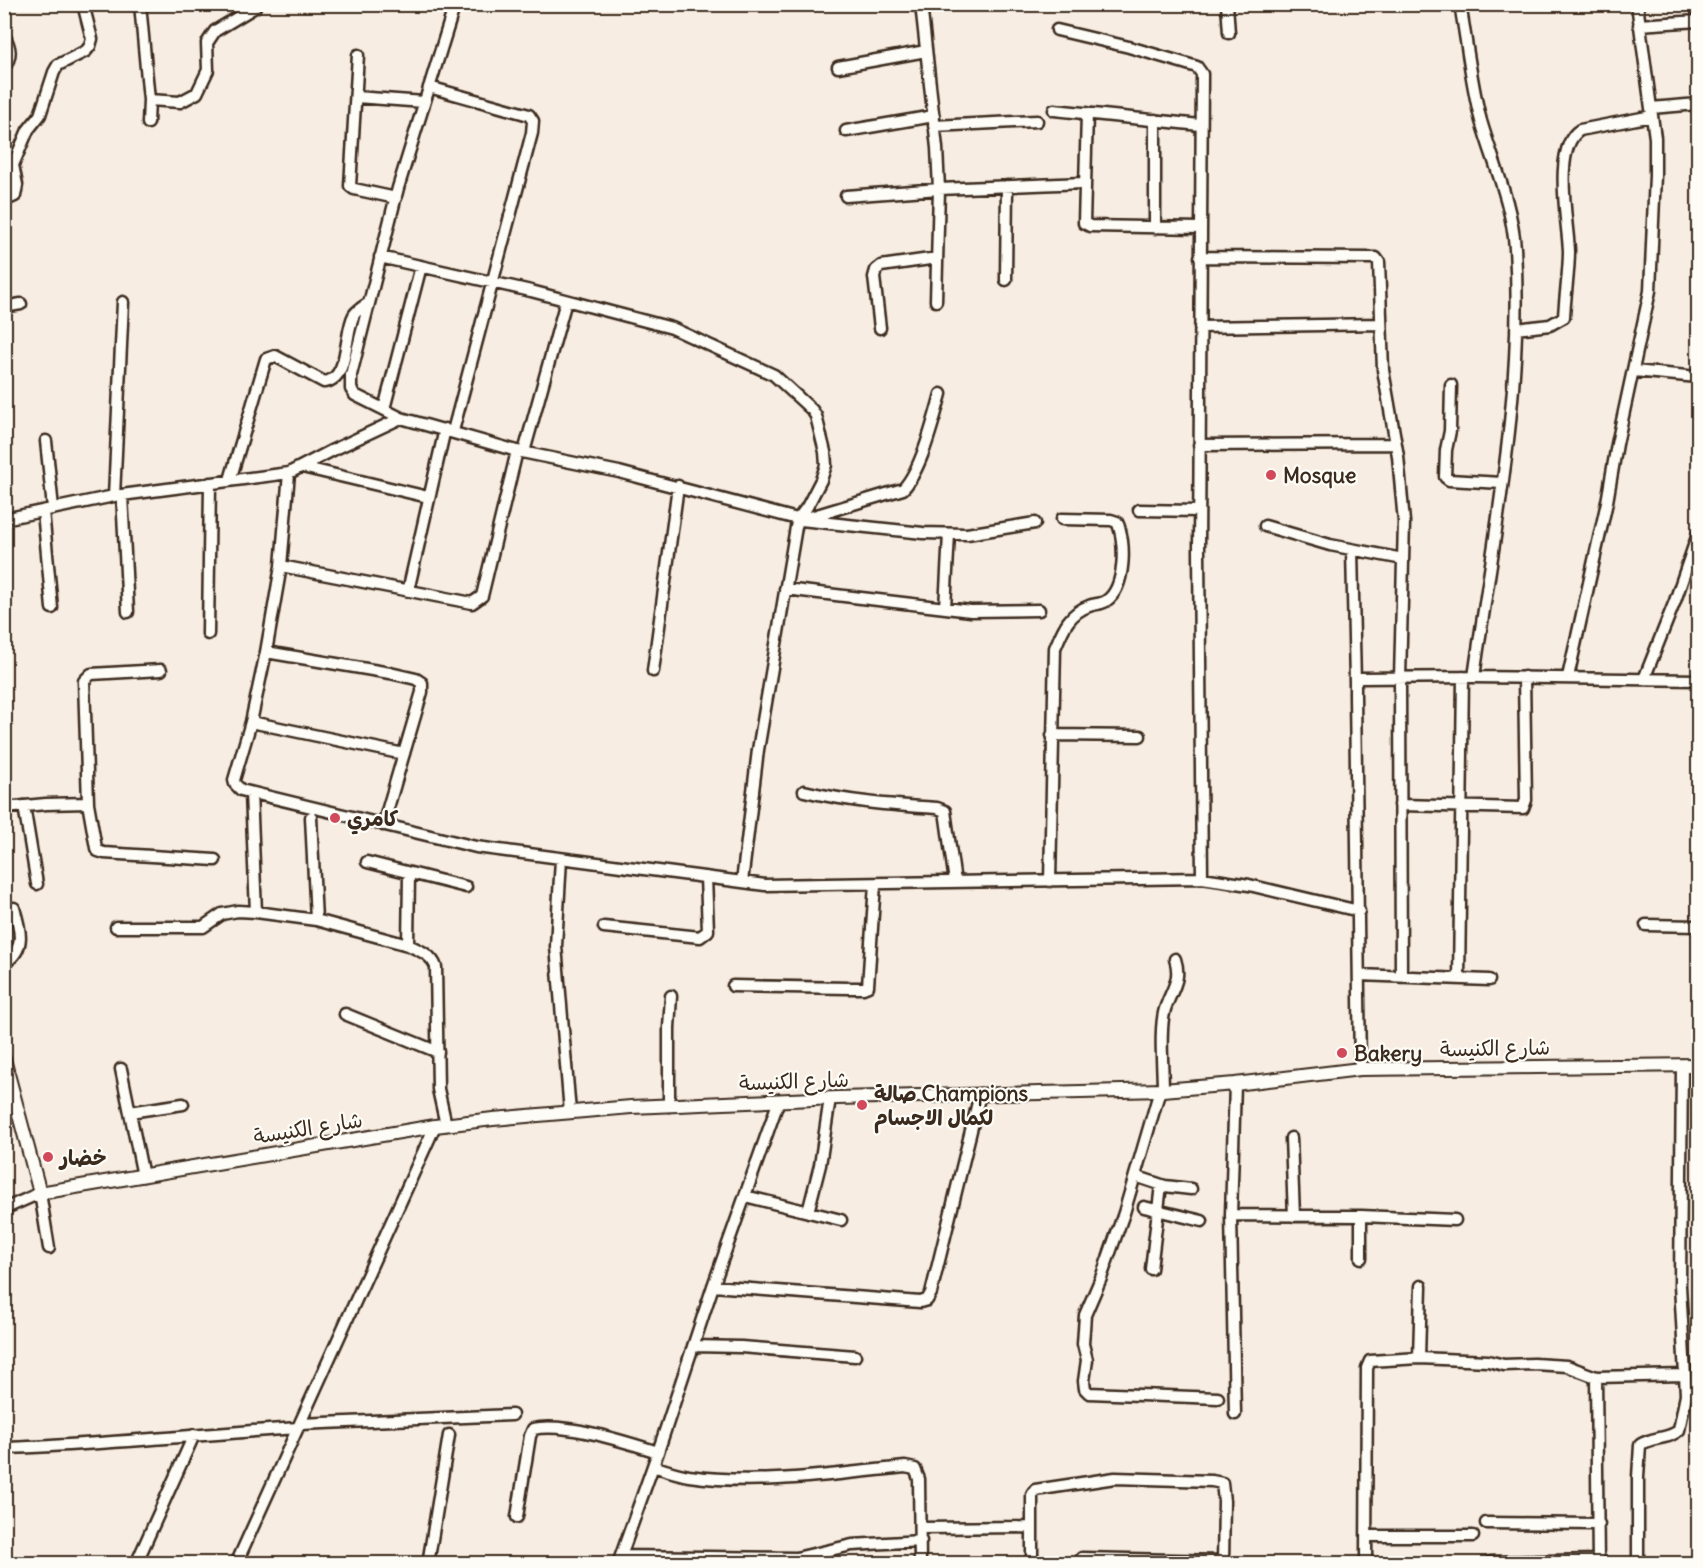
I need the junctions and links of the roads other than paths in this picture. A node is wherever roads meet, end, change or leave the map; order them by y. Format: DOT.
graph roads {
  1 [pos="83,4"];
  2 [pos="140,4"];
  3 [pos="256,4"];
  4 [pos="456,4"];
  5 [pos="921,4"];
  6 [pos="1227,4"];
  7 [pos="1460,4"];
  8 [pos="1637,4"];
  9 [pos="1698,21"];
  10 [pos="1639,25"];
  11 [pos="1057,30"];
  12 [pos="1229,33"];
  13 [pos="4,35"];
  14 [pos="926,51"];
  15 [pos="358,55"];
  16 [pos="838,67"];
  17 [pos="4,68"];
  18 [pos="429,87"];
  19 [pos="356,97"];
  20 [pos="149,100"];
  21 [pos="424,102"];
  22 [pos="1698,104"];
  23 [pos="1054,110"];
  24 [pos="1651,112"];
  25 [pos="1087,113"];
  26 [pos="1155,120"];
  27 [pos="934,121"];
  28 [pos="1037,121"];
  29 [pos="148,123"];
  30 [pos="1200,125"];
  31 [pos="846,130"];
  32 [pos="1084,183"];
  33 [pos="1007,186"];
  34 [pos="939,189"];
  35 [pos="846,196"];
  36 [pos="396,198"];
  37 [pos="4,201"];
  38 [pos="1155,228"];
  39 [pos="1200,228"];
  40 [pos="381,257"];
  41 [pos="1200,257"];
  42 [pos="937,258"];
  43 [pos="421,266"];
  44 [pos="1006,280"];
  45 [pos="493,283"];
  46 [pos="566,301"];
  47 [pos="936,301"];
  48 [pos="123,302"];
  49 [pos="369,303"];
  50 [pos="21,304"];
  51 [pos="4,307"];
  52 [pos="1380,324"];
  53 [pos="1200,327"];
  54 [pos="880,328"];
  55 [pos="1516,329"];
  56 [pos="1634,371"];
  57 [pos="1698,377"];
  58 [pos="1451,385"];
  59 [pos="941,394"];
  60 [pos="384,409"];
  61 [pos="401,418"];
  62 [pos="449,430"];
  63 [pos="46,441"];
  64 [pos="1395,444"];
  65 [pos="1199,445"];
  66 [pos="521,451"];
  67 [pos="302,467"];
  68 [pos="289,473"];
  69 [pos="230,480"];
  70 [pos="210,483"];
  71 [pos="1502,483"];
  72 [pos="678,486"];
  73 [pos="118,495"];
  74 [pos="428,497"];
  75 [pos="48,509"];
  76 [pos="1139,510"];
  77 [pos="1199,511"];
  78 [pos="4,519"];
  79 [pos="800,519"];
  80 [pos="1062,519"];
  81 [pos="1035,523"];
  82 [pos="1264,526"];
  83 [pos="949,534"];
  84 [pos="1698,534"];
  85 [pos="1352,550"];
  86 [pos="1403,559"];
  87 [pos="281,566"];
  88 [pos="784,589"];
  89 [pos="408,591"];
  90 [pos="52,608"];
  91 [pos="945,608"];
  92 [pos="1039,610"];
  93 [pos="128,612"];
  94 [pos="208,634"];
  95 [pos="266,652"];
  96 [pos="161,670"];
  97 [pos="653,671"];
  98 [pos="1468,677"];
  99 [pos="1524,677"];
  100 [pos="1568,677"];
  101 [pos="1400,678"];
  102 [pos="1644,679"];
  103 [pos="1698,680"];
  104 [pos="1355,683"];
  105 [pos="251,722"];
  106 [pos="1052,735"];
  107 [pos="1140,736"];
  108 [pos="404,754"];
  109 [pos="804,791"];
  110 [pos="251,793"];
  111 [pos="88,803"];
  112 [pos="1400,805"];
  113 [pos="24,806"];
  114 [pos="4,808"];
  115 [pos="1461,808"];
  116 [pos="311,817"];
  117 [pos="383,825"];
  118 [pos="561,859"];
  119 [pos="215,860"];
  120 [pos="367,862"];
  121 [pos="409,874"];
  122 [pos="706,877"];
  123 [pos="1202,878"];
  124 [pos="1050,881"];
  125 [pos="742,882"];
  126 [pos="955,882"];
  127 [pos="37,884"];
  128 [pos="875,884"];
  129 [pos="466,887"];
  130 [pos="14,908"];
  131 [pos="1359,911"];
  132 [pos="256,912"];
  133 [pos="316,920"];
  134 [pos="1646,925"];
  135 [pos="1698,926"];
  136 [pos="116,927"];
  137 [pos="604,927"];
  138 [pos="408,945"];
  139 [pos="1175,959"];
  140 [pos="4,963"];
  141 [pos="1359,975"];
  142 [pos="1401,977"];
  143 [pos="1459,979"];
  144 [pos="1489,980"];
  145 [pos="734,986"];
  146 [pos="671,996"];
  147 [pos="345,1014"];
  148 [pos="438,1052"];
  149 [pos="4,1059"];
  150 [pos="1682,1065"];
  151 [pos="1698,1065"];
  152 [pos="121,1069"];
  153 [pos="1360,1069"];
  154 [pos="1235,1084"];
  155 [pos="1162,1090"];
  156 [pos="980,1094"];
  157 [pos="830,1098"];
  158 [pos="779,1100"];
  159 [pos="183,1104"];
  160 [pos="669,1106"];
  161 [pos="130,1112"];
  162 [pos="570,1112"];
  163 [pos="440,1125"];
  164 [pos="1291,1138"];
  165 [pos="143,1176"];
  166 [pos="1135,1176"];
  167 [pos="1161,1185"];
  168 [pos="1191,1189"];
  169 [pos="40,1193"];
  170 [pos="745,1196"];
  171 [pos="1144,1207"];
  172 [pos="4,1209"];
  173 [pos="1158,1211"];
  174 [pos="808,1212"];
  175 [pos="1232,1215"];
  176 [pos="1294,1216"];
  177 [pos="1361,1216"];
  178 [pos="841,1220"];
  179 [pos="1455,1220"];
  180 [pos="1202,1221"];
  181 [pos="49,1248"];
  182 [pos="1361,1258"];
  183 [pos="1151,1269"];
  184 [pos="1421,1286"];
  185 [pos="713,1287"];
  186 [pos="693,1346"];
  187 [pos="855,1356"];
  188 [pos="1419,1358"];
  189 [pos="1685,1375"];
  190 [pos="1596,1377"];
  191 [pos="1218,1398"];
  192 [pos="1235,1414"];
  193 [pos="512,1415"];
  194 [pos="299,1426"];
  195 [pos="194,1435"];
  196 [pos="449,1435"];
  197 [pos="4,1448"];
  198 [pos="658,1452"];
  199 [pos="653,1466"];
  200 [pos="517,1517"];
  201 [pos="1486,1523"];
  202 [pos="1599,1524"];
  203 [pos="1031,1527"];
  204 [pos="920,1528"];
  205 [pos="1366,1536"];
  206 [pos="1473,1536"];
  207 [pos="921,1541"];
  208 [pos="1082,1557"];
  209 [pos="619,1560"];
  210 [pos="774,1561"];
  211 [pos="1223,1562"];
  212 [pos="1491,1562"];
  213 [pos="1598,1562"];
  214 [pos="136,1563"];
  215 [pos="236,1563"];
  216 [pos="428,1563"];
  217 [pos="920,1563"];
  218 [pos="1032,1563"];
  219 [pos="1365,1563"];
  220 [pos="1638,1563"];
  1 -- 37 [label="street"];
  2 -- 20 [label="street"];
  3 -- 20 [label="street"];
  4 -- 18 [label="street"];
  5 -- 14 [label="street"];
  6 -- 12 [label="street"];
  7 -- 55 [label="street"];
  8 -- 10 [label="street"];
  9 -- 10 [label="street"];
  10 -- 24 [label="street"];
  11 -- 30 [label="street"];
  13 -- 17 [label="street"];
  14 -- 16 [label="street"];
  14 -- 27 [label="street"];
  15 -- 19 [label="street"];
  18 -- 21 [label="street"];
  18 -- 45 [label="street"];
  19 -- 21 [label="street"];
  19 -- 36 [label="street"];
  20 -- 29 [label="street"];
  21 -- 36 [label="street"];
  22 -- 24 [label="street"];
  23 -- 25 [label="street"];
  24 -- 55 [label="street"];
  24 -- 56 [label="street"];
  25 -- 26 [label="street"];
  25 -- 32 [label="street"];
  26 -- 30 [label="street"];
  26 -- 38 [label="street"];
  27 -- 28 [label="street"];
  27 -- 31 [label="street"];
  27 -- 34 [label="street"];
  30 -- 39 [label="street"];
  32 -- 33 [label="street"];
  32 -- 38 [label="street"];
  33 -- 34 [label="street"];
  33 -- 44 [label="street"];
  34 -- 35 [label="street"];
  34 -- 42 [label="street"];
  36 -- 40 [label="street"];
  38 -- 39 [label="street"];
  39 -- 41 [label="street"];
  40 -- 43 [label="street"];
  40 -- 49 [label="street"];
  41 -- 52 [label="street"];
  41 -- 53 [label="street"];
  42 -- 47 [label="street"];
  42 -- 54 [label="street"];
  43 -- 45 [label="street"];
  43 -- 60 [label="street"];
  45 -- 46 [label="street"];
  45 -- 62 [label="street"];
  46 -- 66 [label="street"];
  46 -- 79 [label="street"];
  48 -- 73 [label="street"];
  49 -- 60 [label="street"];
  49 -- 69 [label="street"];
  50 -- 51 [label="street"];
  52 -- 53 [label="street"];
  52 -- 64 [label="street"];
  53 -- 65 [label="street"];
  55 -- 71 [label="street"];
  56 -- 57 [label="street"];
  56 -- 100 [label="street"];
  58 -- 71 [label="street"];
  59 -- 79 [label="street"];
  60 -- 61 [label="street"];
  61 -- 62 [label="street"];
  61 -- 67 [label="street"];
  62 -- 66 [label="street"];
  62 -- 74 [label="street"];
  63 -- 75 [label="street"];
  64 -- 65 [label="street"];
  64 -- 86 [label="street"];
  65 -- 77 [label="street"];
  66 -- 72 [label="street"];
  66 -- 89 [label="street"];
  67 -- 68 [label="street"];
  67 -- 74 [label="street"];
  68 -- 69 [label="street"];
  68 -- 87 [label="street"];
  69 -- 70 [label="street"];
  70 -- 73 [label="street"];
  70 -- 94 [label="street"];
  71 -- 98 [label="street"];
  72 -- 79 [label="street"];
  72 -- 97 [label="street"];
  73 -- 75 [label="street"];
  73 -- 93 [label="street"];
  74 -- 89 [label="street"];
  75 -- 78 [label="street"];
  75 -- 90 [label="street"];
  76 -- 77 [label="street"];
  77 -- 123 [label="street"];
  79 -- 83 [label="street"];
  79 -- 88 [label="street"];
  80 -- 106 [label="street"];
  81 -- 83 [label="street"];
  82 -- 85 [label="street"];
  83 -- 91 [label="street"];
  84 -- 102 [label="street"];
  85 -- 86 [label="street"];
  85 -- 104 [label="street"];
  86 -- 101 [label="street"];
  87 -- 89 [label="street"];
  87 -- 95 [label="street"];
  88 -- 91 [label="street"];
  88 -- 125 [label="street"];
  91 -- 92 [label="street"];
  95 -- 105 [label="street"];
  95 -- 108 [label="street"];
  96 -- 111 [label="street"];
  98 -- 99 [label="street"];
  98 -- 101 [label="street"];
  98 -- 115 [label="street"];
  99 -- 100 [label="street"];
  99 -- 115 [label="street"];
  100 -- 102 [label="street"];
  101 -- 104 [label="street"];
  101 -- 112 [label="street"];
  102 -- 103 [label="street"];
  104 -- 131 [label="street"];
  105 -- 108 [label="street"];
  105 -- 110 [label="street"];
  106 -- 107 [label="street"];
  106 -- 124 [label="street"];
  108 -- 117 [label="street"];
  109 -- 126 [label="street"];
  110 -- 117 [label="street"];
  110 -- 132 [label="street"];
  111 -- 113 [label="street"];
  111 -- 119 [label="street"];
  112 -- 115 [label="street"];
  112 -- 142 [label="street"];
  113 -- 114 [label="street"];
  113 -- 127 [label="street"];
  115 -- 143 [label="street"];
  116 -- 133 [label="street"];
  117 -- 118 [label="street"];
  118 -- 122 [label="street"];
  118 -- 162 [label="street"];
  120 -- 121 [label="street"];
  121 -- 129 [label="street"];
  121 -- 138 [label="street"];
  122 -- 125 [label="street"];
  122 -- 137 [label="street"];
  123 -- 124 [label="street"];
  123 -- 131 [label="street"];
  124 -- 126 [label="street"];
  125 -- 128 [label="street"];
  126 -- 128 [label="street"];
  128 -- 145 [label="street"];
  130 -- 140 [label="street"];
  131 -- 141 [label="street"];
  132 -- 133 [label="street"];
  132 -- 136 [label="street"];
  133 -- 138 [label="street"];
  134 -- 135 [label="street"];
  138 -- 148 [label="street"];
  139 -- 155 [label="street"];
  141 -- 142 [label="street"];
  141 -- 153 [label="street"];
  142 -- 143 [label="street"];
  143 -- 144 [label="street"];
  146 -- 160 [label="street"];
  147 -- 148 [label="street"];
  148 -- 163 [label="street"];
  149 -- 169 [label="main road"];
  150 -- 151 [label="main road, شارع الكنيسة"];
  150 -- 153 [label="main road, شارع الكنيسة"];
  150 -- 189 [label="street"];
  152 -- 161 [label="street"];
  153 -- 154 [label="main road, شارع الكنيسة"];
  154 -- 155 [label="main road, شارع الكنيسة"];
  154 -- 175 [label="street"];
  155 -- 156 [label="main road, شارع الكنيسة"];
  155 -- 166 [label="street"];
  156 -- 157 [label="main road, شارع الكنيسة"];
  156 -- 185 [label="street"];
  157 -- 158 [label="main road, شارع الكنيسة"];
  157 -- 174 [label="street"];
  158 -- 160 [label="main road, شارع الكنيسة"];
  158 -- 170 [label="street"];
  159 -- 161 [label="street"];
  160 -- 162 [label="main road, شارع الكنيسة"];
  161 -- 165 [label="street"];
  162 -- 163 [label="main road, شارع الكنيسة"];
  163 -- 165 [label="main road, شارع الكنيسة"];
  163 -- 194 [label="street"];
  164 -- 176 [label="street"];
  165 -- 169 [label="main road, شارع الكنيسة"];
  166 -- 167 [label="street"];
  166 -- 191 [label="street"];
  167 -- 168 [label="street"];
  167 -- 173 [label="street"];
  169 -- 172 [label="street"];
  169 -- 181 [label="street"];
  170 -- 174 [label="street"];
  170 -- 185 [label="street"];
  171 -- 173 [label="street"];
  173 -- 180 [label="street"];
  173 -- 183 [label="street"];
  174 -- 178 [label="street"];
  175 -- 176 [label="street"];
  175 -- 192 [label="street"];
  176 -- 177 [label="street"];
  177 -- 179 [label="street"];
  177 -- 182 [label="street"];
  184 -- 188 [label="street"];
  185 -- 186 [label="street"];
  186 -- 187 [label="street"];
  186 -- 198 [label="street"];
  188 -- 190 [label="street"];
  188 -- 205 [label="street"];
  189 -- 190 [label="street"];
  189 -- 220 [label="street"];
  190 -- 202 [label="street"];
  193 -- 194 [label="street"];
  194 -- 195 [label="street"];
  194 -- 215 [label="street"];
  195 -- 197 [label="street"];
  195 -- 214 [label="street"];
  196 -- 216 [label="street"];
  198 -- 199 [label="street"];
  198 -- 200 [label="street"];
  199 -- 204 [label="street"];
  199 -- 209 [label="street"];
  201 -- 202 [label="street"];
  202 -- 213 [label="street"];
  203 -- 204 [label="street"];
  203 -- 211 [label="street"];
  203 -- 218 [label="street"];
  204 -- 207 [label="street"];
  205 -- 206 [label="street"];
  205 -- 219 [label="street"];
  207 -- 210 [label="street"];
  207 -- 217 [label="street"];
  208 -- 211 [label="street"];
  209 -- 210 [label="street"];
  212 -- 213 [label="street"];
}
